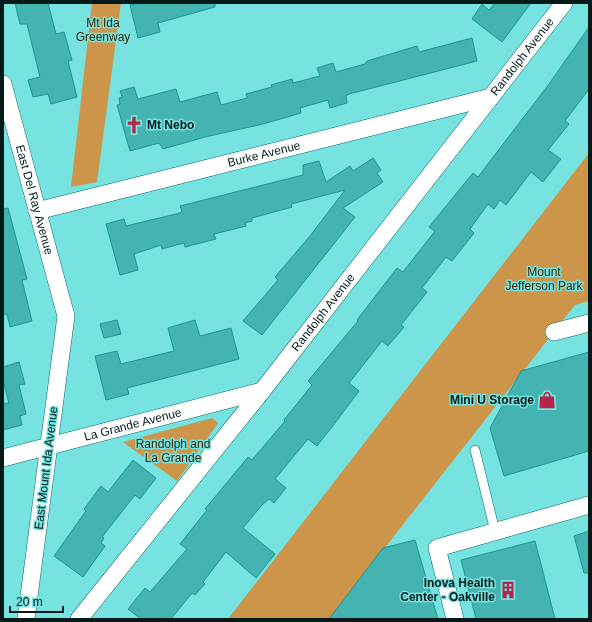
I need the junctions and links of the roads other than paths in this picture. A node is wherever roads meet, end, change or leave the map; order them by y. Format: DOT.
graph roads {
  1 [pos="564,3"];
  2 [pos="3,84"];
  3 [pos="491,97"];
  4 [pos="37,211"];
  5 [pos="66,316"];
  6 [pos="589,323"];
  7 [pos="554,332"];
  8 [pos="262,391"];
  9 [pos="49,446"];
  10 [pos="475,450"];
  11 [pos="3,458"];
  12 [pos="589,505"];
  13 [pos="496,530"];
  14 [pos="26,619"];
  15 [pos="78,619"];
  16 [pos="455,619"];
  1 -- 3 [label="street, Randolph Avenue"];
  2 -- 4 [label="street, East Del Ray Avenue"];
  3 -- 4 [label="street, Burke Avenue"];
  3 -- 8 [label="street, Randolph Avenue"];
  4 -- 5 [label="street, East Del Ray Avenue"];
  5 -- 9 [label="street, East Mount Ida Avenue"];
  6 -- 7 [label="street"];
  8 -- 9 [label="street, La Grande Avenue"];
  8 -- 15 [label="street, Randolph Avenue"];
  9 -- 11 [label="street, La Grande Avenue"];
  9 -- 14 [label="street, East Mount Ida Avenue"];
  10 -- 13 [label="lane"];
  12 -- 13 [label="street"];
  13 -- 16 [label="street"];
}
